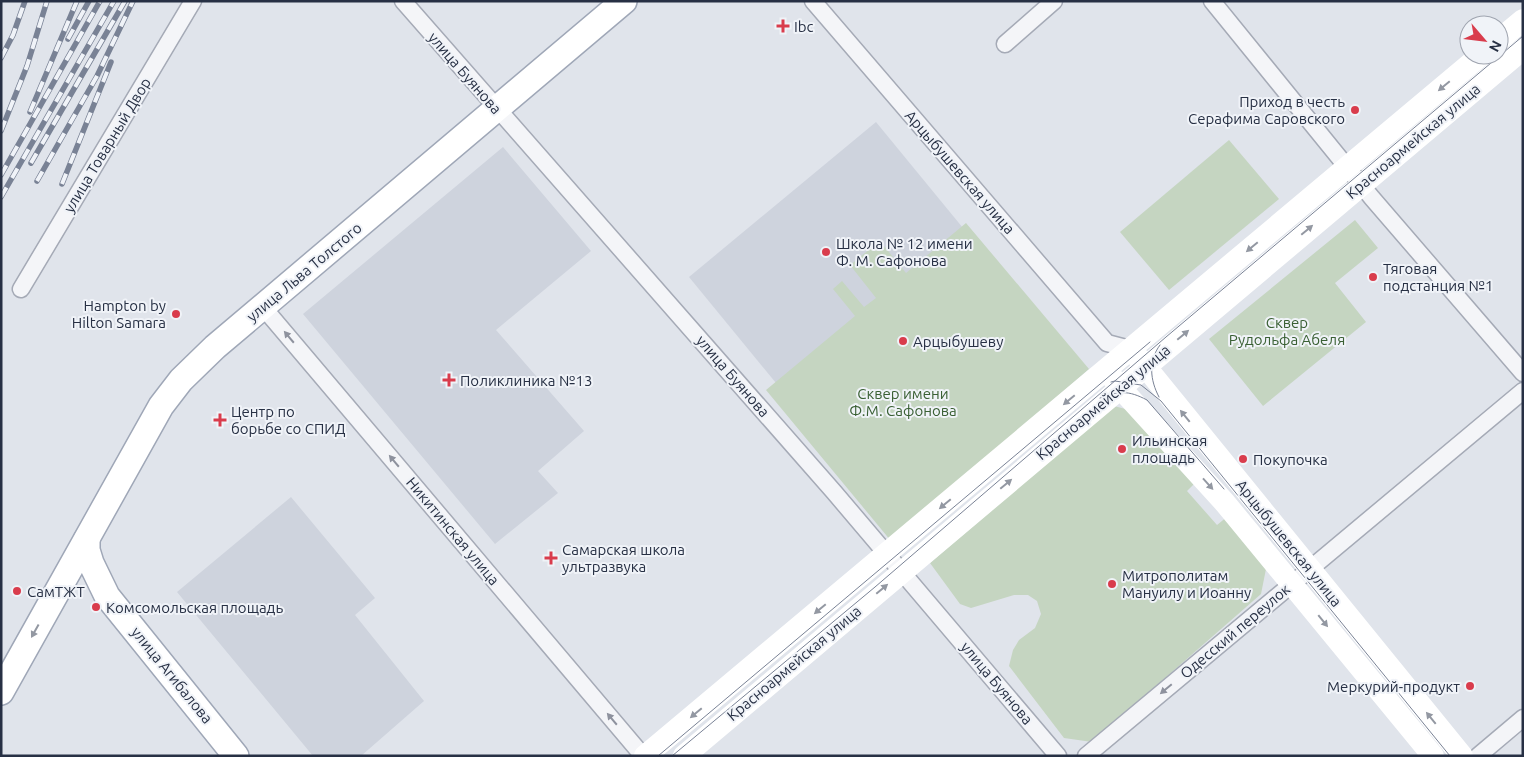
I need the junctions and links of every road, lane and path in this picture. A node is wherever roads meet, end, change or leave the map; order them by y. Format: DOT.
graph roads {
  1 [pos="193,1"];
  2 [pos="403,1"];
  3 [pos="624,1"];
  4 [pos="813,1"];
  5 [pos="1054,1"];
  6 [pos="1212,1"];
  7 [pos="1523,20"];
  8 [pos="1509,32"];
  9 [pos="1005,44"];
  10 [pos="1523,49"];
  11 [pos="1469,65"];
  12 [pos="497,109"];
  13 [pos="1347,167"];
  14 [pos="1361,185"];
  15 [pos="21,289"];
  16 [pos="263,307"];
  17 [pos="1107,342"];
  18 [pos="1130,349"];
  19 [pos="1146,366"];
  20 [pos="1106,368"];
  21 [pos="1523,373"];
  22 [pos="1120,388"];
  23 [pos="1523,391"];
  24 [pos="87,539"];
  25 [pos="886,553"];
  26 [pos="1310,569"];
  27 [pos="902,572"];
  28 [pos="1292,584"];
  29 [pos="108,596"];
  30 [pos="52,602"];
  31 [pos="1,692"];
  32 [pos="1523,718"];
  33 [pos="236,756"];
  34 [pos="644,756"];
  35 [pos="684,756"];
  36 [pos="1058,756"];
  37 [pos="1086,756"];
  38 [pos="1432,756"];
  39 [pos="1462,756"];
  40 [pos="1478,756"];
  1 -- 15 [label="street, улица Товарный Двор"];
  2 -- 12 [label="street, улица Буянова"];
  3 -- 12 [label="main road, улица Льва Толстого"];
  4 -- 17 [label="street, Арцыбушевская улица"];
  5 -- 9 [label="street"];
  6 -- 13 [label="street"];
  7 -- 8 [label="main road"];
  10 -- 14 [label="main road, Красноармейская улица"];
  11 -- 13 [label="main road, Красноармейская улица, one-way"];
  12 -- 16 [label="main road, улица Льва Толстого"];
  12 -- 25 [label="street, улица Буянова"];
  13 -- 14 [label="street"];
  13 -- 18 [label="main road, Красноармейская улица, one-way"];
  19 -- 14 [label="main road, Красноармейская улица, one-way"];
  14 -- 21 [label="street"];
  16 -- 24 [label="main road, улица Льва Толстого"];
  34 -- 16 [label="street, Никитинская улица, one-way"];
  17 -- 18 [label="street, Арцыбушевская улица"];
  17 -- 20 [label="street"];
  18 -- 19 [label="main road, Арцыбушевская улица"];
  18 -- 20 [label="main road, Красноармейская улица"];
  19 -- 22 [label="main road, Красноармейская улица"];
  26 -- 19 [label="main road, Арцыбушевская улица, one-way"];
  20 -- 22 [label="main road, Арцыбушевская улица"];
  20 -- 25 [label="main road, Красноармейская улица, one-way"];
  27 -- 22 [label="main road, Красноармейская улица, one-way"];
  22 -- 28 [label="main road, Арцыбушевская улица, one-way"];
  23 -- 26 [label="street, Одесский переулок"];
  24 -- 29 [label="main road"];
  24 -- 30 [label="main road, улица Льва Толстого"];
  25 -- 27 [label="street, улица Буянова"];
  25 -- 34 [label="main road, Красноармейская улица, one-way"];
  26 -- 28 [label="street, Одесский переулок"];
  39 -- 26 [label="main road, Арцыбушевская улица, one-way"];
  35 -- 27 [label="main road, Красноармейская улица, one-way"];
  27 -- 36 [label="street, улица Буянова"];
  28 -- 37 [label="street, Одесский переулок, one-way"];
  28 -- 38 [label="main road, Арцыбушевская улица, one-way"];
  29 -- 30 [label="main road"];
  29 -- 33 [label="main road, улица Агибалова"];
  30 -- 31 [label="main road, one-way"];
  32 -- 40 [label="street"];
}
